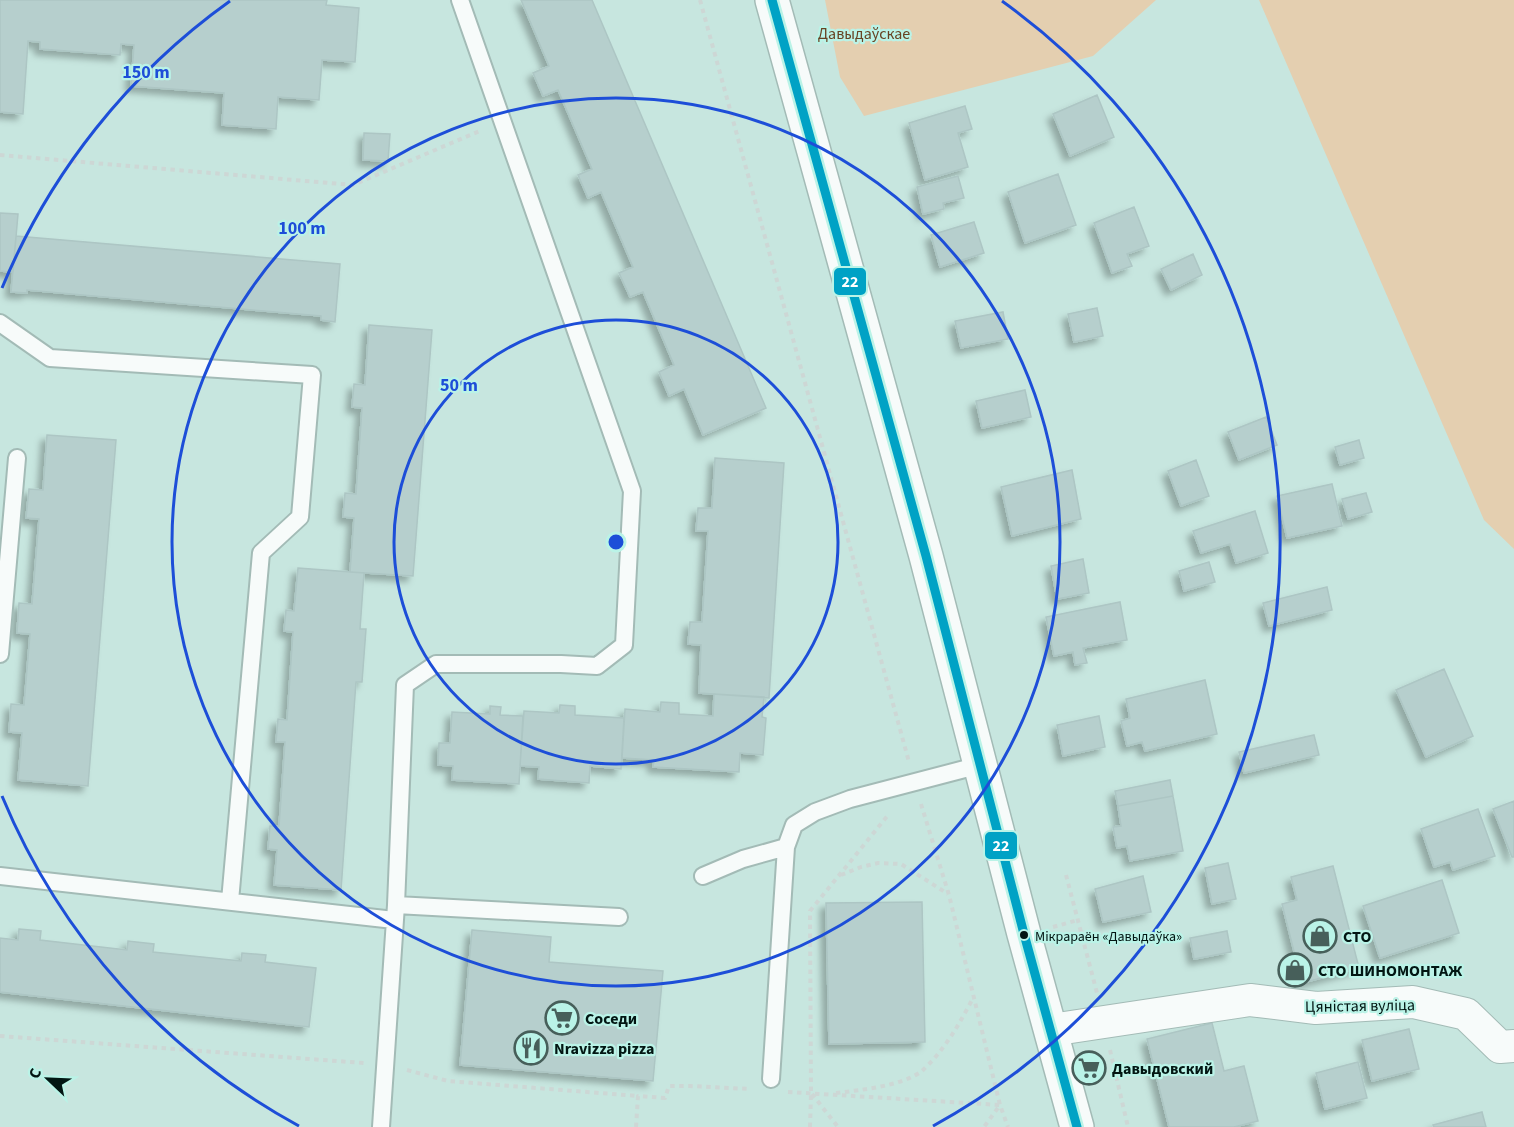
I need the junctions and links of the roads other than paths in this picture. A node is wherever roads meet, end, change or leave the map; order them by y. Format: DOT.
graph roads {
  1 [pos="460,0"];
  2 [pos="772,0"];
  3 [pos="0,323"];
  4 [pos="17,458"];
  5 [pos="4,556"];
  6 [pos="0,654"];
  7 [pos="980,765"];
  8 [pos="786,847"];
  9 [pos="0,876"];
  10 [pos="703,876"];
  11 [pos="230,901"];
  12 [pos="395,913"];
  13 [pos="619,917"];
  14 [pos="1051,1030"];
  15 [pos="1514,1046"];
  16 [pos="774,1085"];
  17 [pos="381,1127"];
  18 [pos="1077,1127"];
  1 -- 12 [label="lane"];
  2 -- 7 [label="main road"];
  3 -- 11 [label="lane"];
  4 -- 5 [label="lane"];
  5 -- 6 [label="lane"];
  7 -- 8 [label="lane"];
  7 -- 14 [label="main road"];
  8 -- 10 [label="lane"];
  8 -- 16 [label="lane"];
  9 -- 11 [label="lane"];
  11 -- 12 [label="lane"];
  12 -- 13 [label="lane"];
  12 -- 17 [label="lane"];
  14 -- 15 [label="street, Цяністая вуліца"];
  14 -- 18 [label="main road"];
}
